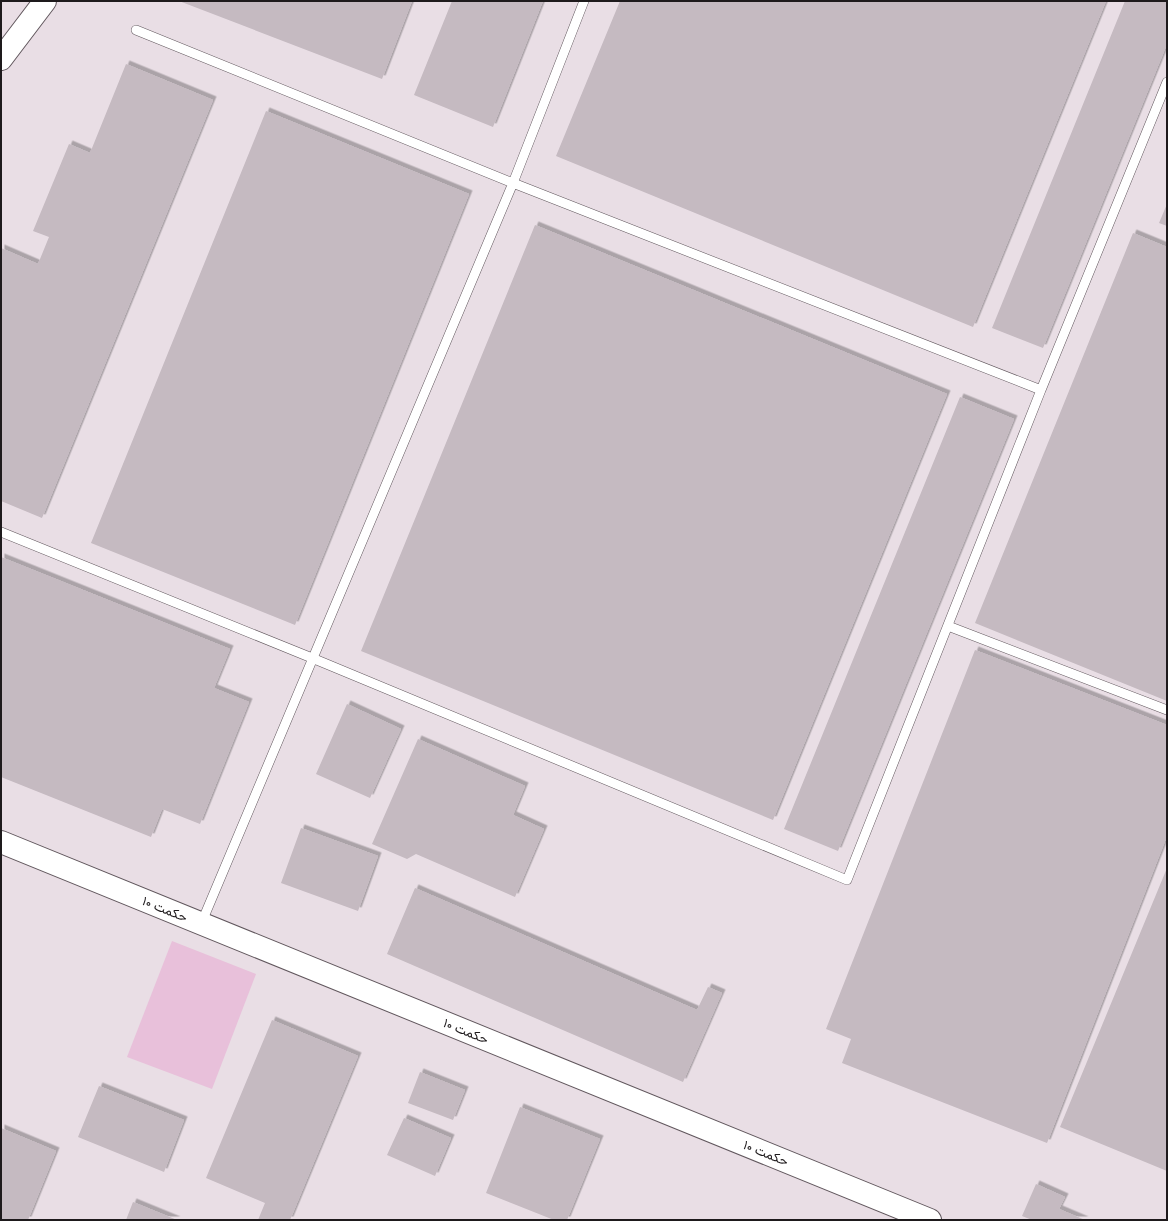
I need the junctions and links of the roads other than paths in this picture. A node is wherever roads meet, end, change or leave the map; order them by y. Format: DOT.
graph roads {
  1 [pos="45,1"];
  2 [pos="584,1"];
  3 [pos="136,30"];
  4 [pos="1,59"];
  5 [pos="1167,82"];
  6 [pos="513,183"];
  7 [pos="1041,390"];
  8 [pos="1,532"];
  9 [pos="948,626"];
  10 [pos="312,658"];
  11 [pos="1167,710"];
  12 [pos="1,842"];
  13 [pos="200,924"];
  14 [pos="930,1220"];
  1 -- 4 [label="street"];
  2 -- 6 [label="lane"];
  3 -- 6 [label="lane"];
  5 -- 7 [label="lane"];
  6 -- 7 [label="lane"];
  6 -- 10 [label="lane"];
  7 -- 9 [label="lane"];
  8 -- 10 [label="lane"];
  9 -- 10 [label="lane"];
  9 -- 11 [label="lane"];
  10 -- 13 [label="lane"];
  12 -- 13 [label="street, حکمت ۱۰"];
  13 -- 14 [label="street, حکمت ۱۰"];
}
